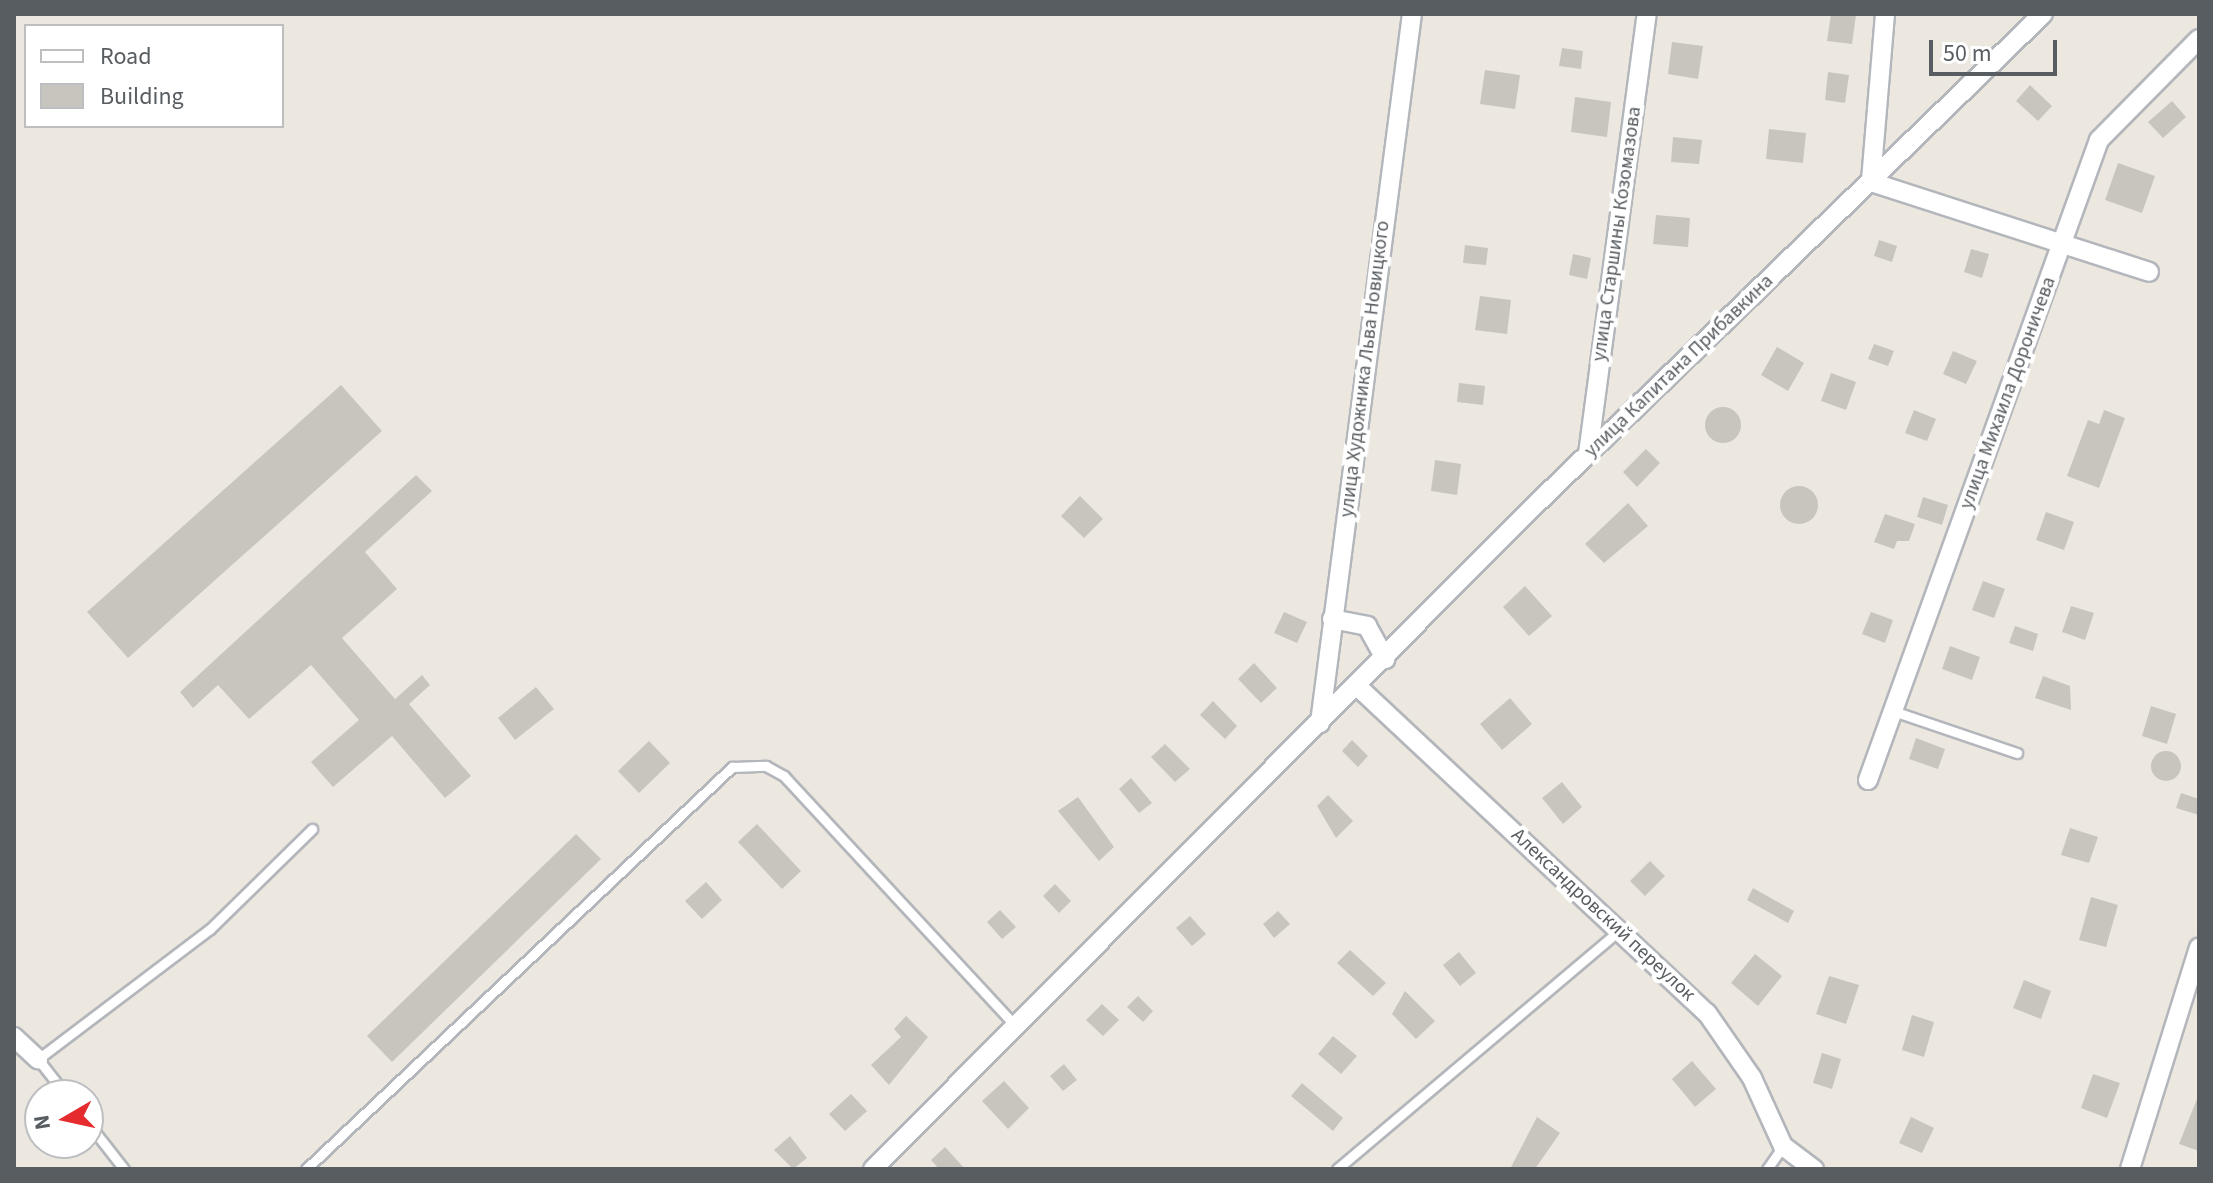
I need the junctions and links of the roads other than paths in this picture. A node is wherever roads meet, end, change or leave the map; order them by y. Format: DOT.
graph roads {
  1 [pos="1412,14"];
  2 [pos="1647,14"];
  3 [pos="1885,14"];
  4 [pos="2043,14"];
  5 [pos="2199,39"];
  6 [pos="1871,182"];
  7 [pos="2062,244"];
  8 [pos="2149,272"];
  9 [pos="1588,454"];
  10 [pos="1332,619"];
  11 [pos="1385,659"];
  12 [pos="1357,686"];
  13 [pos="1893,711"];
  14 [pos="1320,723"];
  15 [pos="2017,753"];
  16 [pos="1868,780"];
  17 [pos="312,829"];
  18 [pos="1620,930"];
  19 [pos="2199,948"];
  20 [pos="1014,1024"];
  21 [pos="14,1037"];
  22 [pos="38,1059"];
  23 [pos="54,1079"];
  24 [pos="104,1143"];
  25 [pos="1783,1146"];
  26 [pos="124,1169"];
  27 [pos="306,1169"];
  28 [pos="873,1169"];
  29 [pos="1337,1169"];
  30 [pos="1767,1169"];
  31 [pos="1814,1169"];
  32 [pos="2130,1169"];
  1 -- 10 [label="street, улица Художника Льва Новицкого"];
  2 -- 9 [label="street, улица Старшины Козомазова"];
  3 -- 6 [label="street"];
  4 -- 6 [label="street, улица Капитана Прибавкина"];
  5 -- 7 [label="street, улица Михаила Дороничева"];
  6 -- 7 [label="street"];
  6 -- 9 [label="street, улица Капитана Прибавкина"];
  7 -- 8 [label="street"];
  7 -- 13 [label="street, улица Михаила Дороничева"];
  9 -- 11 [label="street, улица Капитана Прибавкина"];
  10 -- 11 [label="street"];
  10 -- 14 [label="street, улица Художника Льва Новицкого"];
  11 -- 12 [label="street, улица Капитана Прибавкина"];
  12 -- 14 [label="street, улица Капитана Прибавкина"];
  12 -- 18 [label="street, Александровский переулок"];
  13 -- 15 [label="lane"];
  13 -- 16 [label="street, улица Михаила Дороничева"];
  14 -- 20 [label="street, улица Капитана Прибавкина"];
  17 -- 22 [label="lane"];
  18 -- 25 [label="street, Александровский переулок"];
  18 -- 29 [label="lane"];
  19 -- 32 [label="street"];
  20 -- 27 [label="lane"];
  20 -- 28 [label="street, улица Капитана Прибавкина"];
  21 -- 22 [label="street"];
  22 -- 23 [label="lane"];
  24 -- 26 [label="lane"];
  25 -- 30 [label="lane"];
  25 -- 31 [label="street, Александровский переулок"];
}
